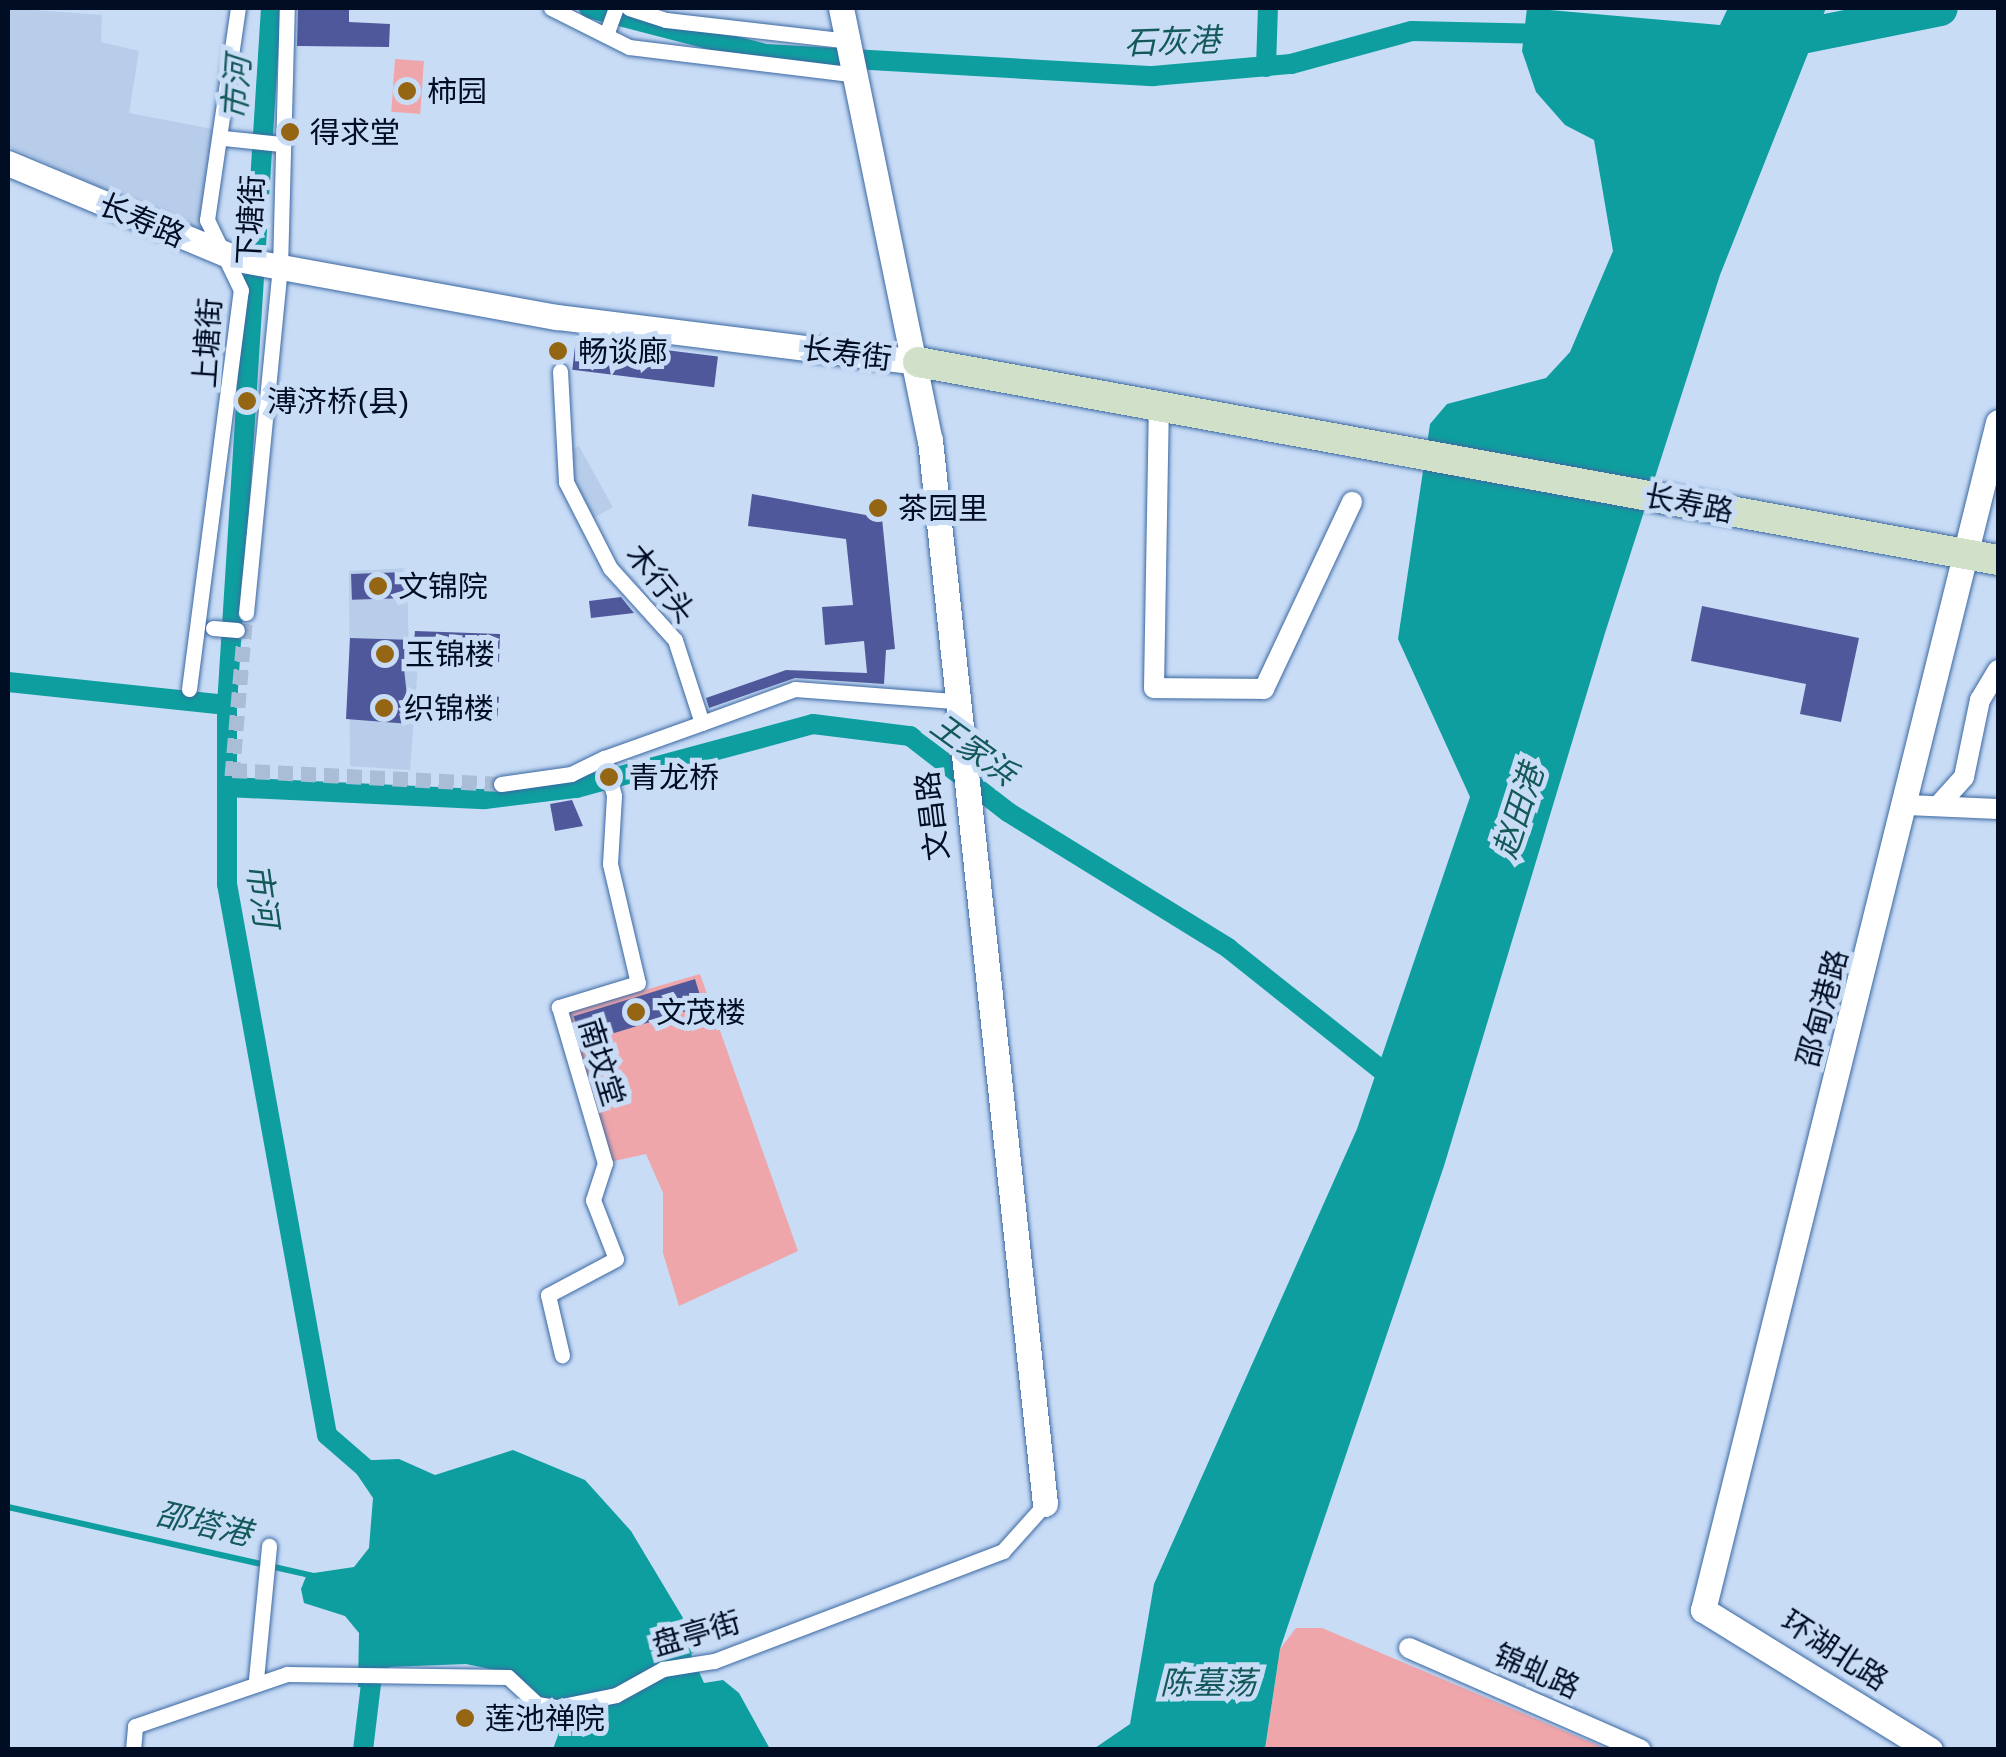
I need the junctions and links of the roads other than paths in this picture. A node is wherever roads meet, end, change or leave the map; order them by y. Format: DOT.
graph roads {
  1 [pos="238,8"];
  2 [pos="287,8"];
  3 [pos="551,8"];
  4 [pos="841,8"];
  5 [pos="620,10"];
  6 [pos="607,33"];
  7 [pos="852,58"];
  8 [pos="224,138"];
  9 [pos="276,144"];
  10 [pos="8,164"];
  11 [pos="226,255"];
  12 [pos="280,268"];
  13 [pos="918,362"];
  14 [pos="560,372"];
  15 [pos="234,401"];
  16 [pos="1159,401"];
  17 [pos="260,402"];
  18 [pos="1998,422"];
  19 [pos="1413,448"];
  20 [pos="1352,502"];
  21 [pos="1965,554"];
  22 [pos="1998,560"];
  23 [pos="246,613"];
  24 [pos="212,628"];
  25 [pos="237,630"];
  26 [pos="1998,670"];
  27 [pos="189,689"];
  28 [pos="954,701"];
  29 [pos="702,723"];
  30 [pos="605,762"];
  31 [pos="501,784"];
  32 [pos="1907,805"];
  33 [pos="1938,806"];
  34 [pos="1998,809"];
  35 [pos="562,1355"];
  36 [pos="1045,1504"];
  37 [pos="268,1558"];
  38 [pos="1704,1610"];
  39 [pos="1409,1648"];
  40 [pos="256,1679"];
  41 [pos="133,1750"];
  42 [pos="1640,1750"];
  43 [pos="1930,1750"];
  1 -- 8 [label="street, 上塘街"];
  2 -- 9 [label="street, 下塘街"];
  3 -- 6 [label="street"];
  4 -- 7 [label="street, 文昌路"];
  5 -- 6 [label="street"];
  5 -- 7 [label="street"];
  6 -- 7 [label="street"];
  7 -- 13 [label="street, 文昌路"];
  8 -- 9 [label="street"];
  8 -- 11 [label="street, 上塘街"];
  9 -- 12 [label="street, 下塘街"];
  10 -- 11 [label="street, 长寿路"];
  11 -- 12 [label="street, 长寿路"];
  11 -- 15 [label="street, 上塘街"];
  12 -- 13 [label="street, 长寿街"];
  12 -- 17 [label="street, 下塘街"];
  13 -- 16 [label="main road, 长寿街"];
  13 -- 28 [label="street, 文昌路"];
  14 -- 29 [label="street, 木行头"];
  15 -- 17 [label="street"];
  15 -- 27 [label="street, 上塘街"];
  16 -- 19 [label="main road, 长寿街"];
  16 -- 20 [label="street"];
  17 -- 23 [label="street, 下塘街"];
  18 -- 21 [label="street, 邵甸港路"];
  19 -- 21 [label="main road, 长寿路"];
  21 -- 22 [label="main road, 长寿路"];
  21 -- 32 [label="street, 邵甸港路"];
  24 -- 25 [label="street"];
  26 -- 33 [label="street"];
  28 -- 29 [label="street"];
  28 -- 36 [label="street, 文昌路"];
  29 -- 30 [label="street"];
  30 -- 31 [label="street"];
  30 -- 35 [label="street, 南坟堂"];
  32 -- 33 [label="street"];
  32 -- 38 [label="street, 邵甸港路"];
  33 -- 34 [label="street"];
  36 -- 40 [label="street, 盘亭街"];
  37 -- 40 [label="street"];
  38 -- 43 [label="street, 环湖北路"];
  39 -- 42 [label="street, 锦虬路"];
  40 -- 41 [label="street, 盘亭街"];
}
